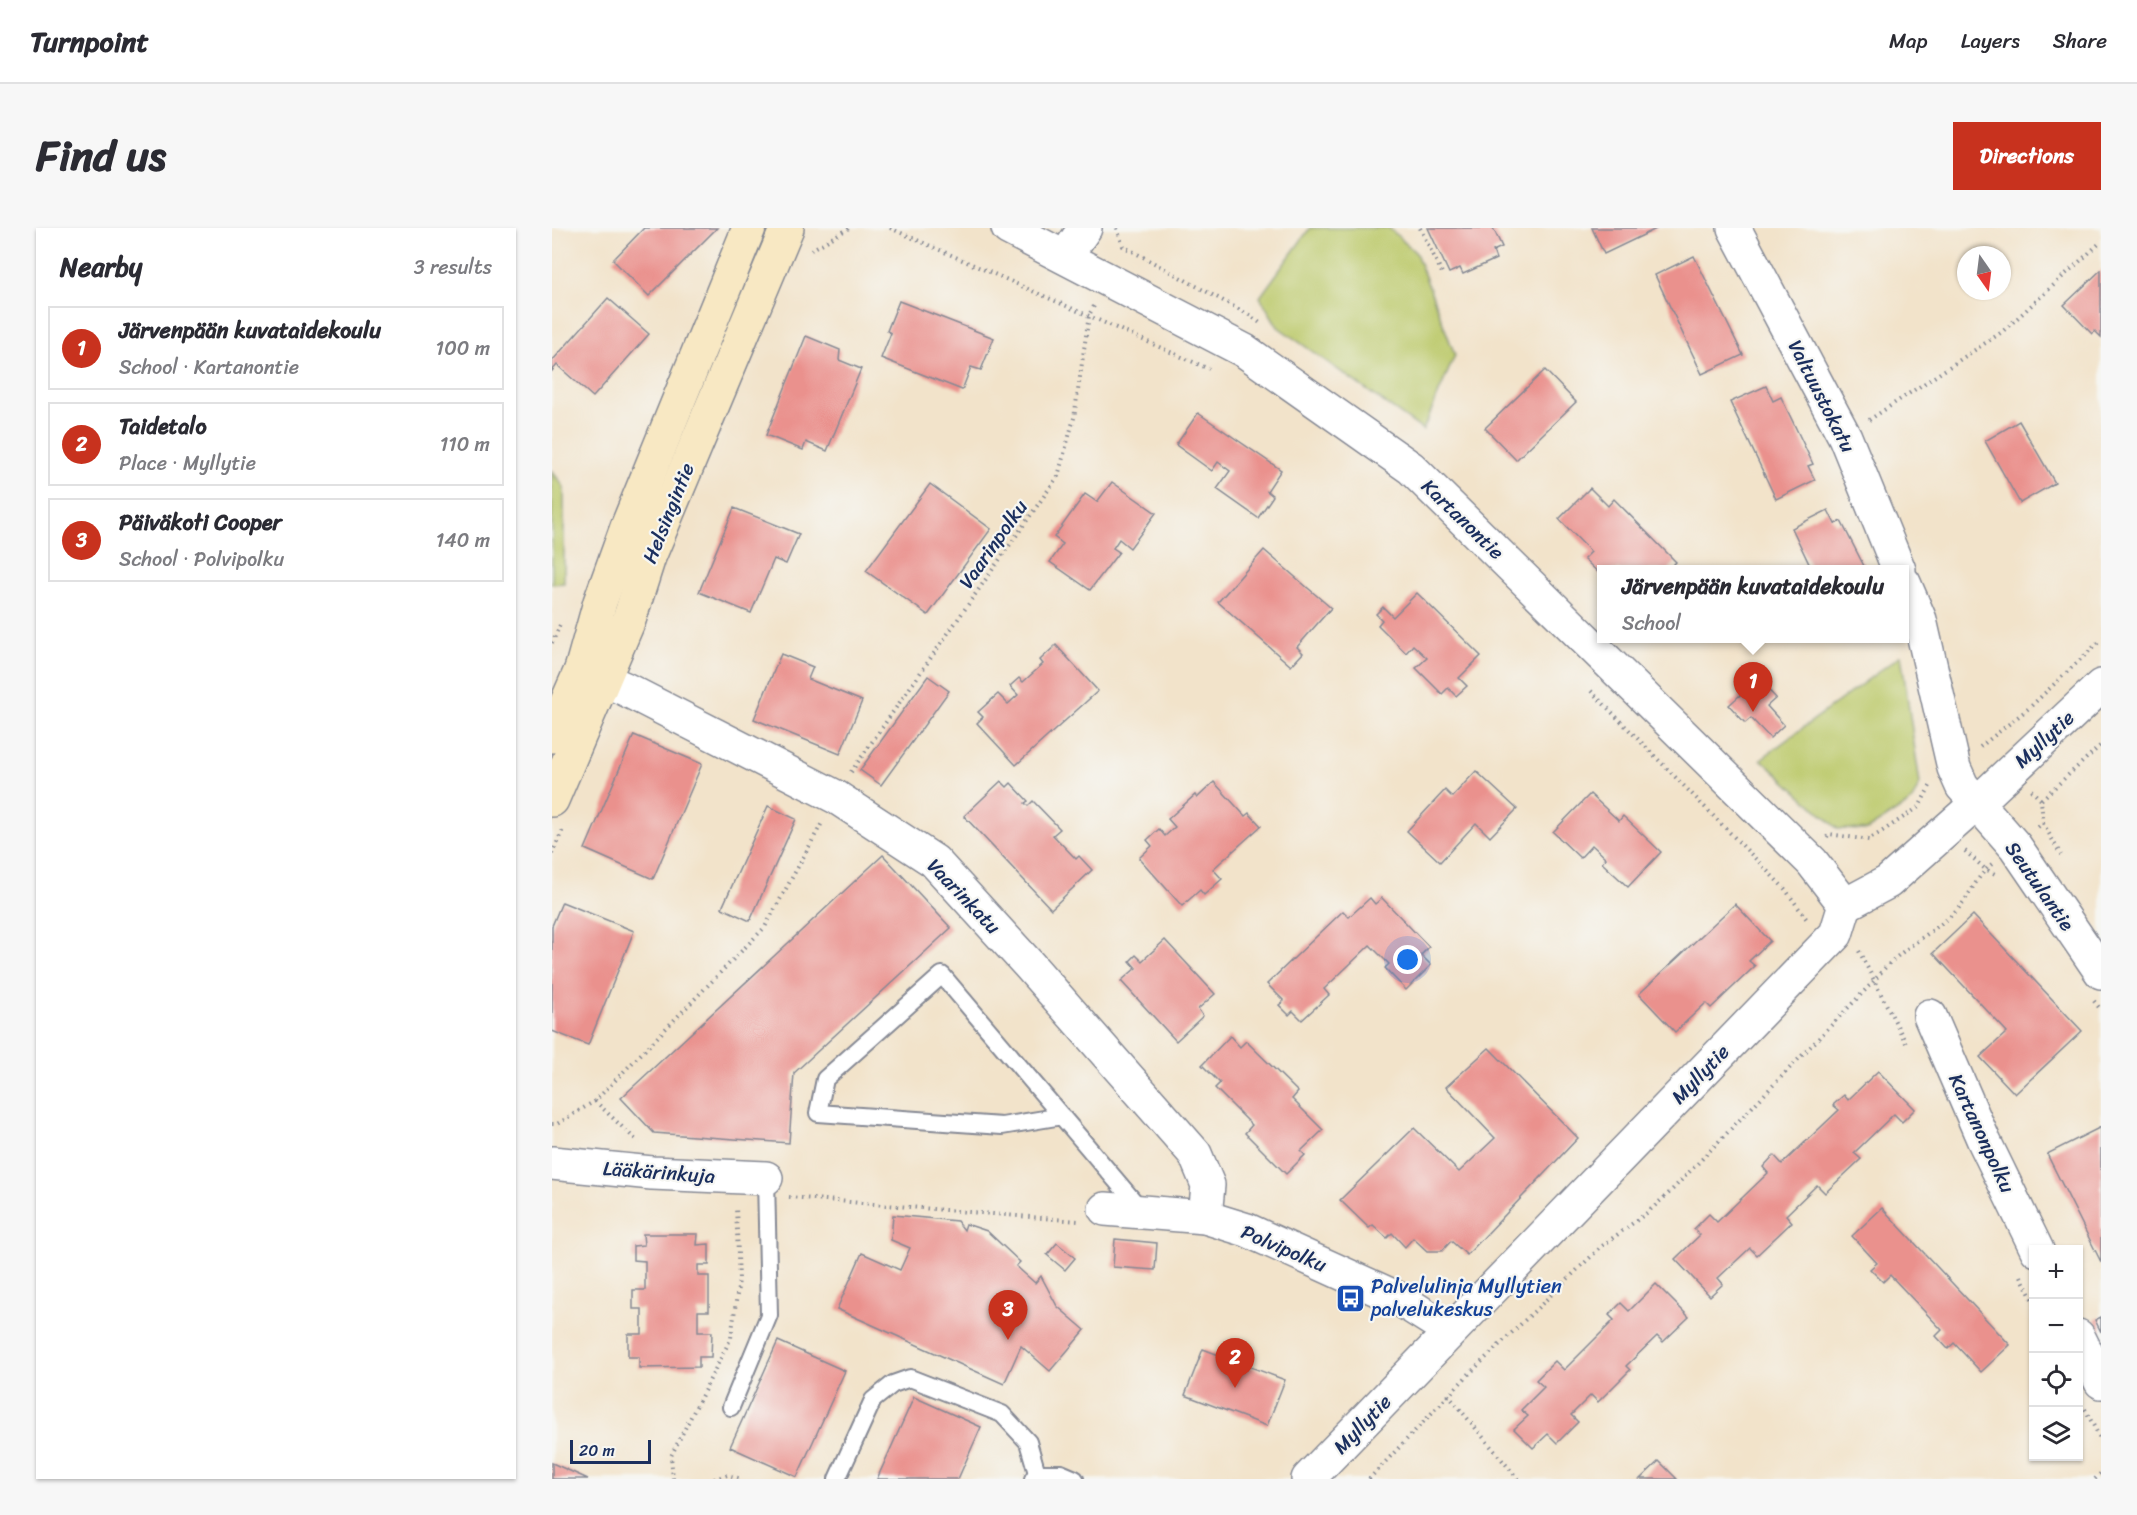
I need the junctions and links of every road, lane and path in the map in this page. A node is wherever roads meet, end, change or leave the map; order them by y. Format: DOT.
graph roads {
  1 [pos="749,228"];
  2 [pos="788,228"];
  3 [pos="849,228"];
  4 [pos="890,228"];
  5 [pos="1008,228"];
  6 [pos="1085,228"];
  7 [pos="1420,228"];
  8 [pos="1734,228"];
  9 [pos="2101,242"];
  10 [pos="813,248"];
  11 [pos="1065,256"];
  12 [pos="1443,275"];
  13 [pos="1106,279"];
  14 [pos="1089,315"];
  15 [pos="1215,372"];
  16 [pos="1845,437"];
  17 [pos="1897,565"];
  18 [pos="1909,593"];
  19 [pos="592,674"];
  20 [pos="2101,686"];
  21 [pos="1588,687"];
  22 [pos="552,736"];
  23 [pos="836,797"];
  24 [pos="552,800"];
  25 [pos="1976,804"];
  26 [pos="1840,919"];
  27 [pos="2101,972"];
  28 [pos="1930,1016"];
  29 [pos="1062,1116"];
  30 [pos="552,1124"];
  31 [pos="552,1163"];
  32 [pos="766,1187"];
  33 [pos="1143,1212"];
  34 [pos="1093,1215"];
  35 [pos="1205,1217"];
  36 [pos="2035,1245"];
  37 [pos="1450,1331"];
  38 [pos="2083,1353"];
  39 [pos="2092,1393"];
  40 [pos="1448,1395"];
  41 [pos="731,1407"];
  42 [pos="2101,1440"];
  43 [pos="2101,1473"];
  44 [pos="1035,1476"];
  45 [pos="673,1479"];
  46 [pos="714,1479"];
  47 [pos="742,1479"];
  48 [pos="837,1479"];
  49 [pos="1075,1479"];
  50 [pos="1308,1479"];
  51 [pos="1369,1479"];
  52 [pos="1518,1479"];
  53 [pos="2095,1479"];
  1 -- 19 [label="main road, Helsingintie"];
  2 -- 19 [label="main road, Helsingintie"];
  3 -- 10 [label="path"];
  4 -- 14 [label="path"];
  5 -- 11 [label="street, Kartanontie"];
  6 -- 11 [label="street"];
  7 -- 12 [label="path"];
  8 -- 16 [label="street, Valtuustokatu"];
  9 -- 16 [label="path"];
  11 -- 13 [label="street, Kartanontie"];
  13 -- 14 [label="path, Vaarinpolku"];
  13 -- 26 [label="street, Kartanontie"];
  14 -- 15 [label="path"];
  14 -- 23 [label="path, Vaarinpolku"];
  16 -- 17 [label="street, Valtuustokatu"];
  18 -- 25 [label="street"];
  19 -- 22 [label="main road, Helsingintie"];
  19 -- 23 [label="street, Vaarinkatu"];
  19 -- 24 [label="main road, Helsingintie"];
  20 -- 25 [label="street, Myllytie"];
  21 -- 26 [label="path"];
  23 -- 30 [label="path, Vaarinpolku"];
  23 -- 35 [label="street, Vaarinkatu"];
  25 -- 26 [label="street, Myllytie"];
  25 -- 27 [label="street, Seutulantie"];
  26 -- 37 [label="street, Myllytie"];
  26 -- 40 [label="path"];
  28 -- 36 [label="street, Kartanonpolku"];
  29 -- 29 [label="lane"];
  29 -- 33 [label="lane"];
  31 -- 32 [label="street, Lääkärinkuja"];
  32 -- 34 [label="path"];
  32 -- 41 [label="lane"];
  32 -- 45 [label="path"];
  33 -- 34 [label="street, Polvipolku"];
  33 -- 35 [label="street, Polvipolku"];
  35 -- 37 [label="street, Polvipolku"];
  37 -- 50 [label="street, Myllytie"];
  38 -- 39 [label="street"];
  39 -- 42 [label="path"];
  40 -- 51 [label="path"];
  40 -- 52 [label="path"];
  43 -- 53 [label="path"];
  44 -- 48 [label="lane"];
  44 -- 49 [label="lane"];
  46 -- 47 [label="path"];
}
